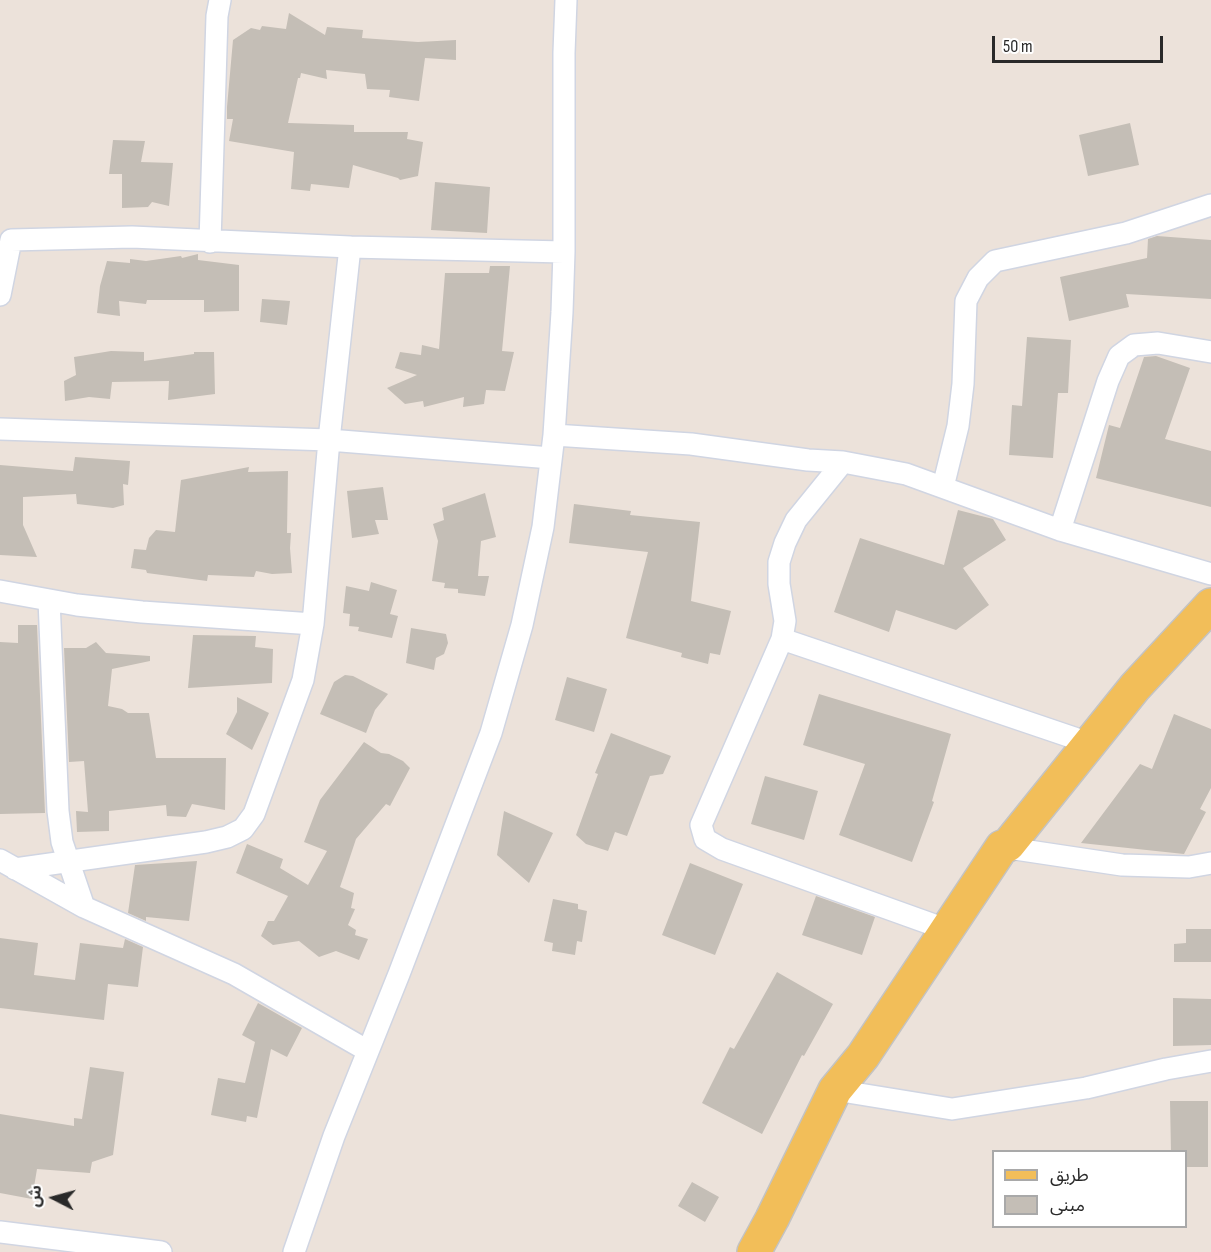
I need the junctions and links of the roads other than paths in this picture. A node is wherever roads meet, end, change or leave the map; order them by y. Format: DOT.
graph roads {
  1 [pos="220,0"];
  2 [pos="564,0"];
  3 [pos="1211,205"];
  4 [pos="6,241"];
  5 [pos="210,242"];
  6 [pos="350,247"];
  7 [pos="564,252"];
  8 [pos="0,295"];
  9 [pos="1211,352"];
  10 [pos="0,429"];
  11 [pos="554,435"];
  12 [pos="329,440"];
  13 [pos="551,458"];
  14 [pos="843,462"];
  15 [pos="943,487"];
  16 [pos="1060,530"];
  17 [pos="1211,574"];
  18 [pos="0,591"];
  19 [pos="49,600"];
  20 [pos="1211,605"];
  21 [pos="314,624"];
  22 [pos="782,639"];
  23 [pos="1089,743"];
  24 [pos="1002,847"];
  25 [pos="70,861"];
  26 [pos="1211,862"];
  27 [pos="7,864"];
  28 [pos="84,907"];
  29 [pos="948,930"];
  30 [pos="369,1051"];
  31 [pos="1211,1060"];
  32 [pos="835,1090"];
  33 [pos="0,1232"];
  34 [pos="161,1252"];
  35 [pos="294,1252"];
  36 [pos="754,1252"];
  1 -- 5 [label="street"];
  2 -- 7 [label="street"];
  3 -- 15 [label="street"];
  4 -- 5 [label="street"];
  4 -- 8 [label="street"];
  5 -- 6 [label="street"];
  6 -- 7 [label="street"];
  6 -- 12 [label="street"];
  7 -- 11 [label="street"];
  9 -- 16 [label="street"];
  10 -- 12 [label="street"];
  11 -- 13 [label="street"];
  11 -- 14 [label="street"];
  12 -- 13 [label="street"];
  12 -- 21 [label="street"];
  13 -- 30 [label="street"];
  14 -- 15 [label="street"];
  14 -- 22 [label="street"];
  15 -- 16 [label="street"];
  16 -- 17 [label="street"];
  18 -- 19 [label="street"];
  19 -- 21 [label="street"];
  19 -- 25 [label="street"];
  20 -- 23 [label="main road"];
  21 -- 25 [label="street"];
  22 -- 23 [label="street"];
  22 -- 29 [label="street"];
  23 -- 24 [label="main road"];
  24 -- 26 [label="street"];
  24 -- 29 [label="main road"];
  25 -- 27 [label="street"];
  25 -- 28 [label="street"];
  27 -- 28 [label="street"];
  28 -- 30 [label="street"];
  29 -- 32 [label="main road"];
  30 -- 35 [label="street"];
  31 -- 32 [label="street"];
  32 -- 36 [label="main road"];
  33 -- 34 [label="street"];
}
